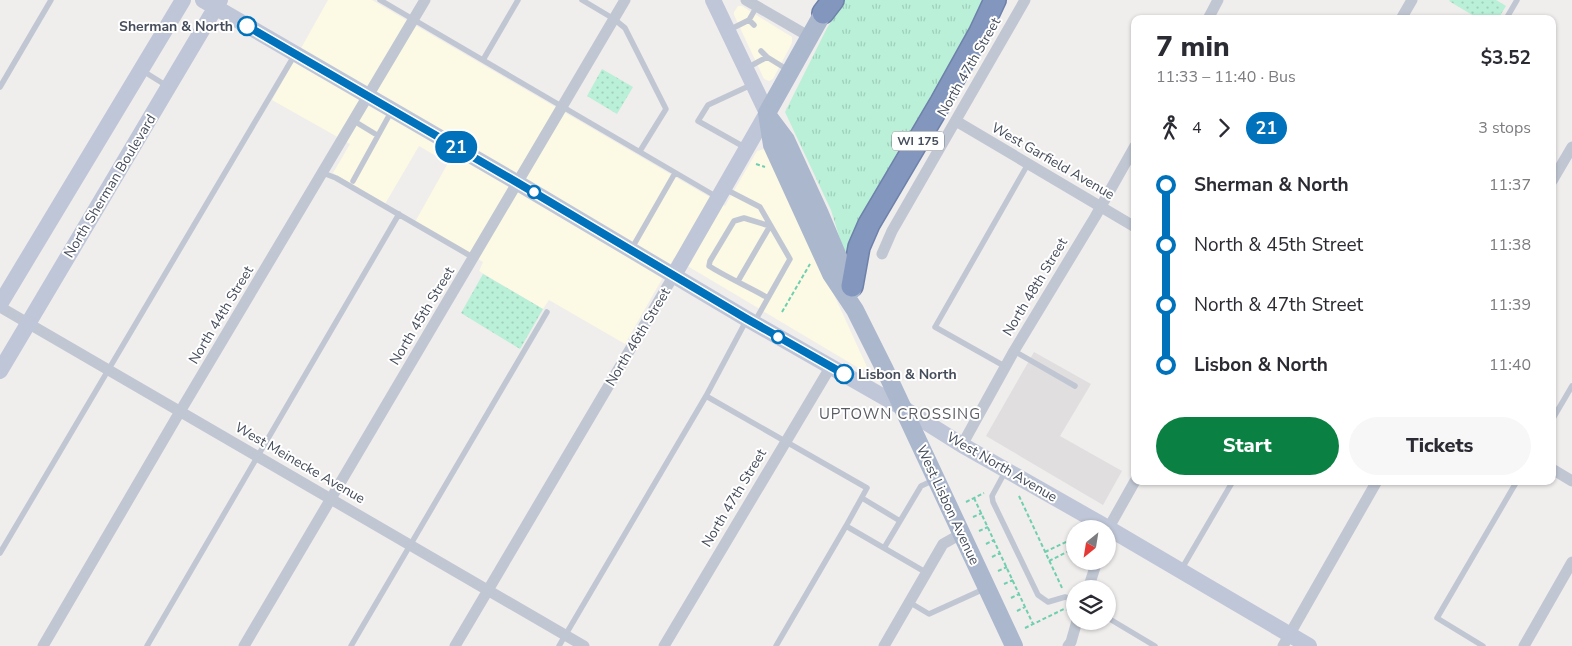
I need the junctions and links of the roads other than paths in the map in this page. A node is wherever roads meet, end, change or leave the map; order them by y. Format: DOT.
graph roads {
  1 [pos="51,0"];
  2 [pos="183,0"];
  3 [pos="380,0"];
  4 [pos="425,0"];
  5 [pos="518,0"];
  6 [pos="582,0"];
  7 [pos="625,0"];
  8 [pos="713,0"];
  9 [pos="746,0"];
  10 [pos="995,0"];
  11 [pos="1025,0"];
  12 [pos="1218,0"];
  13 [pos="1412,0"];
  14 [pos="1517,0"];
  15 [pos="213,2"];
  16 [pos="829,4"];
  17 [pos="757,6"];
  18 [pos="1210,15"];
  19 [pos="1403,15"];
  20 [pos="1508,15"];
  21 [pos="614,19"];
  22 [pos="414,20"];
  23 [pos="749,20"];
  24 [pos="752,27"];
  25 [pos="727,31"];
  26 [pos="810,37"];
  27 [pos="764,50"];
  28 [pos="295,54"];
  29 [pos="767,57"];
  30 [pos="483,60"];
  31 [pos="745,68"];
  32 [pos="141,70"];
  33 [pos="790,71"];
  34 [pos="753,85"];
  35 [pos="168,86"];
  36 [pos="0,87"];
  37 [pos="369,97"];
  38 [pos="563,106"];
  39 [pos="392,110"];
  40 [pos="767,113"];
  41 [pos="354,121"];
  42 [pos="956,121"];
  43 [pos="377,135"];
  44 [pos="1572,147"];
  45 [pos="747,148"];
  46 [pos="640,152"];
  47 [pos="1131,153"];
  48 [pos="1028,164"];
  49 [pos="323,173"];
  50 [pos="675,173"];
  51 [pos="1556,173"];
  52 [pos="352,181"];
  53 [pos="518,183"];
  54 [pos="721,193"];
  55 [pos="1101,206"];
  56 [pos="399,214"];
  57 [pos="1131,225"];
  58 [pos="770,226"];
  59 [pos="630,249"];
  60 [pos="882,254"];
  61 [pos="474,258"];
  62 [pos="674,275"];
  63 [pos="738,281"];
  64 [pos="852,286"];
  65 [pos="768,298"];
  66 [pos="0,306"];
  67 [pos="855,310"];
  68 [pos="547,312"];
  69 [pos="751,321"];
  70 [pos="28,323"];
  71 [pos="1009,360"];
  72 [pos="831,366"];
  73 [pos="108,370"];
  74 [pos="0,371"];
  75 [pos="1075,386"];
  76 [pos="1572,386"];
  77 [pos="706,396"];
  78 [pos="903,408"];
  79 [pos="180,411"];
  80 [pos="1556,413"];
  81 [pos="786,441"];
  82 [pos="962,445"];
  83 [pos="258,456"];
  84 [pos="1006,470"];
  85 [pos="1556,471"];
  86 [pos="936,479"];
  87 [pos="1572,481"];
  88 [pos="1132,485"];
  89 [pos="1230,485"];
  90 [pos="1375,485"];
  91 [pos="1515,485"];
  92 [pos="862,498"];
  93 [pos="332,499"];
  94 [pos="1094,520"];
  95 [pos="1112,520"];
  96 [pos="900,521"];
  97 [pos="846,526"];
  98 [pos="1116,533"];
  99 [pos="961,534"];
  100 [pos="411,546"];
  101 [pos="884,548"];
  102 [pos="0,553"];
  103 [pos="1572,562"];
  104 [pos="1180,570"];
  105 [pos="927,573"];
  106 [pos="986,588"];
  107 [pos="488,590"];
  108 [pos="1066,597"];
  109 [pos="910,602"];
  110 [pos="1116,623"];
  111 [pos="1074,630"];
  112 [pos="566,635"];
  113 [pos="1286,640"];
  114 [pos="887,645"];
  115 [pos="43,646"];
  116 [pos="147,646"];
  117 [pos="244,646"];
  118 [pos="351,646"];
  119 [pos="456,646"];
  120 [pos="559,646"];
  121 [pos="584,646"];
  122 [pos="664,646"];
  123 [pos="776,646"];
  124 [pos="1014,646"];
  125 [pos="1068,646"];
  126 [pos="1155,646"];
  127 [pos="1309,646"];
  128 [pos="1483,646"];
  129 [pos="1524,646"];
  1 -- 36 [label="lane"];
  2 -- 32 [label="main road"];
  3 -- 22 [label="lane"];
  4 -- 22 [label="street, North 44th Street"];
  5 -- 30 [label="lane"];
  6 -- 21 [label="lane"];
  7 -- 21 [label="street, North 45th Street"];
  8 -- 25 [label="main road, West Lisbon Avenue"];
  9 -- 17 [label="street"];
  10 -- 64 [label="highway, WI 175"];
  11 -- 42 [label="street, North 47th Street"];
  12 -- 18 [label="street"];
  13 -- 19 [label="street"];
  14 -- 20 [label="lane"];
  15 -- 28 [label="main road, West North Avenue"];
  15 -- 35 [label="main road, North Sherman Boulevard"];
  16 -- 26 [label="main road, North 46th Street"];
  17 -- 23 [label="lane"];
  17 -- 26 [label="street"];
  21 -- 38 [label="street, North 45th Street"];
  21 -- 46 [label="lane"];
  22 -- 30 [label="lane"];
  22 -- 37 [label="street, North 44th Street"];
  23 -- 24 [label="lane"];
  23 -- 25 [label="lane"];
  25 -- 31 [label="main road, West Lisbon Avenue"];
  26 -- 33 [label="main road, North 46th Street"];
  27 -- 29 [label="lane"];
  28 -- 37 [label="main road, West North Avenue"];
  28 -- 73 [label="lane"];
  29 -- 31 [label="lane"];
  29 -- 33 [label="lane"];
  30 -- 38 [label="lane"];
  31 -- 34 [label="main road, West Lisbon Avenue"];
  32 -- 35 [label="lane"];
  32 -- 66 [label="main road"];
  33 -- 40 [label="main road, North 46th Street"];
  34 -- 40 [label="main road, West Lisbon Avenue"];
  34 -- 45 [label="lane"];
  35 -- 70 [label="main road, North Sherman Boulevard"];
  37 -- 39 [label="main road, West North Avenue"];
  37 -- 41 [label="street, North 44th Street"];
  38 -- 46 [label="lane"];
  38 -- 53 [label="street, North 45th Street"];
  39 -- 43 [label="lane"];
  39 -- 53 [label="main road, West North Avenue"];
  40 -- 45 [label="main road, North 46th Street"];
  40 -- 64 [label="main road, West Lisbon Avenue"];
  40 -- 67 [label="main road, West Lisbon Avenue / WI 175"];
  41 -- 43 [label="lane"];
  41 -- 49 [label="street, North 44th Street"];
  42 -- 48 [label="street, West Garfield Avenue"];
  42 -- 60 [label="street, North 47th Street"];
  43 -- 52 [label="lane"];
  44 -- 51 [label="street"];
  45 -- 54 [label="main road, North 46th Street"];
  46 -- 50 [label="lane"];
  47 -- 55 [label="street, North 48th Street"];
  48 -- 55 [label="street, West Garfield Avenue"];
  48 -- 71 [label="lane"];
  49 -- 56 [label="lane"];
  49 -- 79 [label="street, North 44th Street"];
  50 -- 54 [label="lane"];
  50 -- 59 [label="lane"];
  53 -- 59 [label="main road, West North Avenue"];
  53 -- 61 [label="street, North 45th Street"];
  54 -- 58 [label="lane"];
  54 -- 62 [label="main road, North 46th Street"];
  55 -- 57 [label="street, West Garfield Avenue"];
  55 -- 71 [label="street, North 48th Street"];
  56 -- 61 [label="lane"];
  56 -- 83 [label="lane"];
  58 -- 63 [label="lane"];
  58 -- 63 [label="lane"];
  58 -- 65 [label="lane"];
  59 -- 62 [label="main road, West North Avenue"];
  61 -- 93 [label="street, North 45th Street"];
  62 -- 69 [label="main road, West North Avenue"];
  62 -- 107 [label="street, North 46th Street"];
  63 -- 65 [label="lane"];
  64 -- 67 [label="main road, West Lisbon Avenue / WI 175"];
  65 -- 69 [label="lane"];
  66 -- 70 [label="street, West Meinecke Avenue"];
  67 -- 78 [label="main road, West Lisbon Avenue / WI 175"];
  68 -- 100 [label="lane"];
  69 -- 72 [label="main road, West North Avenue"];
  69 -- 77 [label="lane"];
  70 -- 73 [label="street, West Meinecke Avenue"];
  70 -- 74 [label="main road, North Sherman Boulevard"];
  71 -- 75 [label="lane"];
  71 -- 82 [label="street, North 48th Street"];
  72 -- 78 [label="main road, West North Avenue"];
  72 -- 81 [label="street, North 47th Street"];
  73 -- 79 [label="street, West Meinecke Avenue"];
  73 -- 102 [label="lane"];
  76 -- 80 [label="lane"];
  77 -- 81 [label="lane"];
  77 -- 112 [label="lane"];
  78 -- 82 [label="main road, West North Avenue"];
  78 -- 86 [label="main road, West Lisbon Avenue / WI 175"];
  79 -- 83 [label="street, West Meinecke Avenue"];
  79 -- 115 [label="street, North 44th Street"];
  81 -- 92 [label="lane"];
  81 -- 122 [label="street, North 47th Street"];
  82 -- 84 [label="main road, West North Avenue"];
  83 -- 93 [label="street, West Meinecke Avenue"];
  83 -- 116 [label="lane"];
  84 -- 94 [label="main road, West North Avenue"];
  84 -- 108 [label="lane"];
  85 -- 87 [label="street"];
  86 -- 96 [label="lane"];
  86 -- 99 [label="main road, West Lisbon Avenue / WI 175"];
  88 -- 95 [label="street"];
  89 -- 104 [label="lane"];
  90 -- 113 [label="street"];
  91 -- 128 [label="lane"];
  92 -- 96 [label="lane"];
  92 -- 97 [label="lane"];
  93 -- 100 [label="street, West Meinecke Avenue"];
  93 -- 117 [label="street, North 45th Street"];
  96 -- 101 [label="lane"];
  97 -- 101 [label="lane"];
  97 -- 123 [label="lane"];
  98 -- 104 [label="main road, West North Avenue"];
  99 -- 105 [label="street"];
  99 -- 106 [label="main road, West Lisbon Avenue / WI 175"];
  100 -- 107 [label="street, West Meinecke Avenue"];
  100 -- 118 [label="lane"];
  101 -- 105 [label="lane"];
  103 -- 129 [label="street"];
  104 -- 113 [label="main road, West North Avenue"];
  105 -- 109 [label="street"];
  106 -- 109 [label="lane"];
  106 -- 124 [label="main road, West Lisbon Avenue / WI 175"];
  107 -- 112 [label="street, West Meinecke Avenue"];
  107 -- 119 [label="street, North 46th Street"];
  109 -- 114 [label="street"];
  110 -- 126 [label="lane"];
  111 -- 125 [label="street"];
  112 -- 120 [label="lane"];
  112 -- 121 [label="street, West Meinecke Avenue"];
  113 -- 127 [label="main road, West North Avenue"];
}
